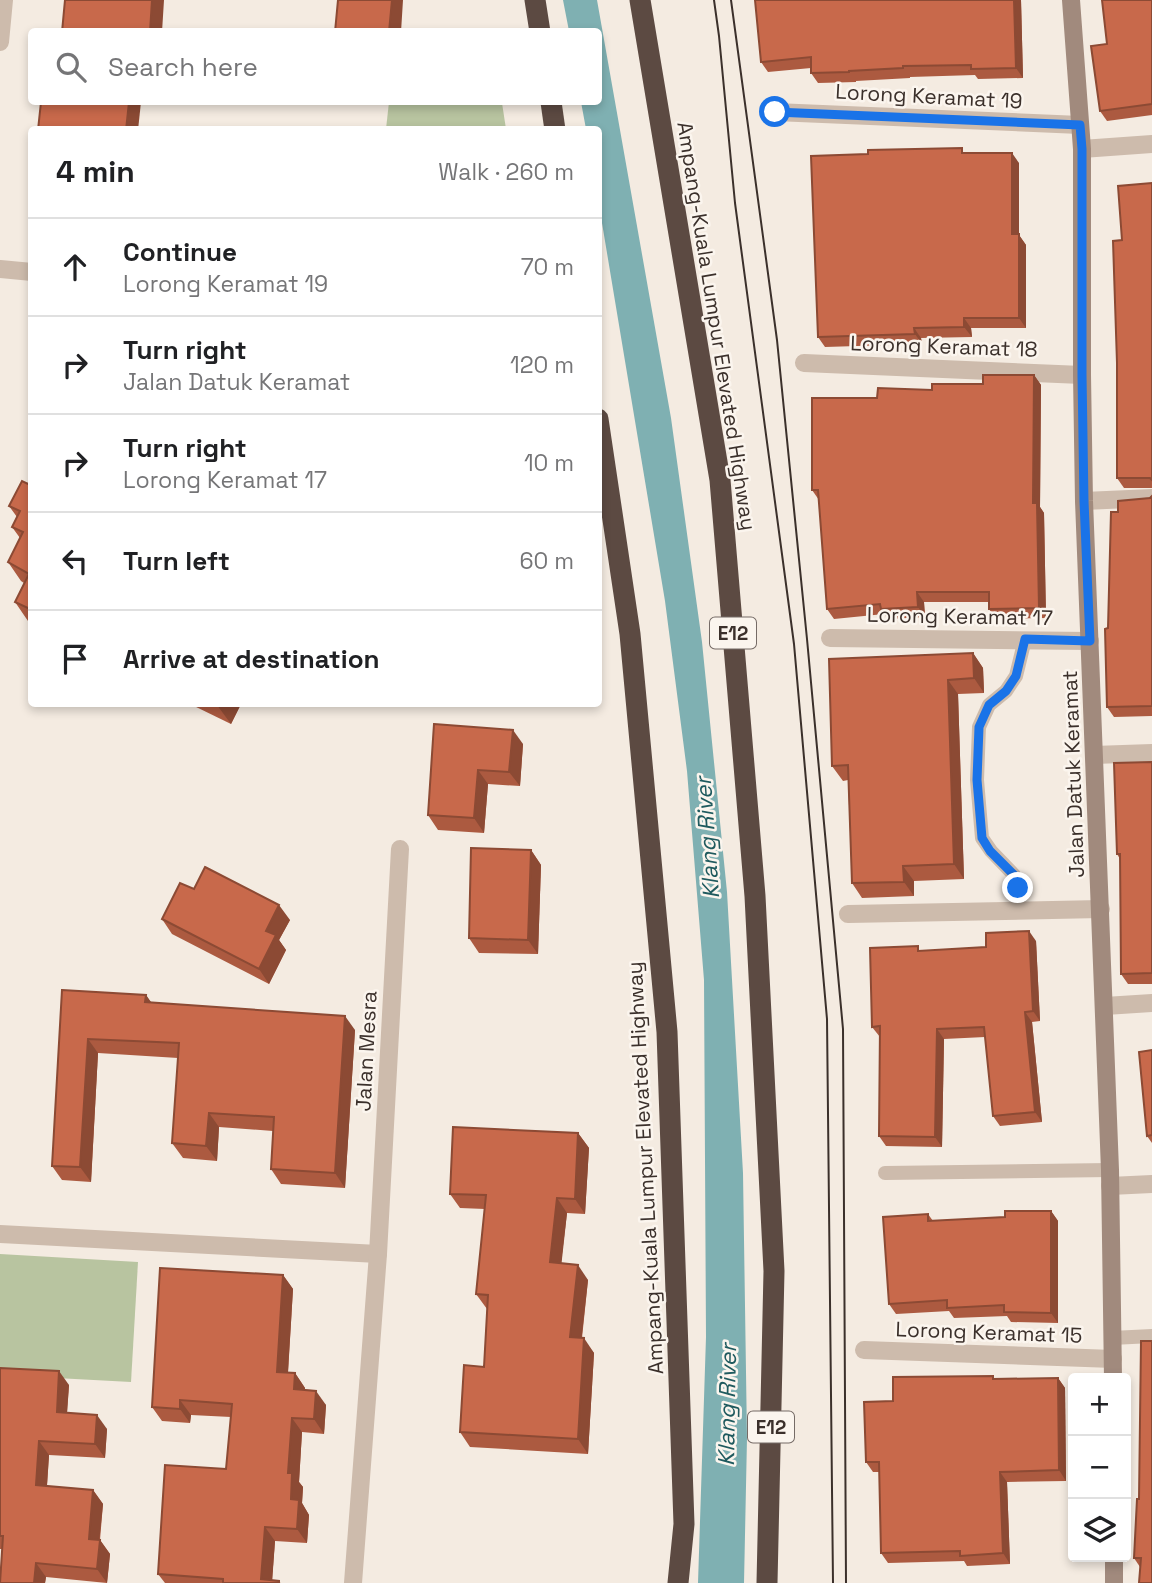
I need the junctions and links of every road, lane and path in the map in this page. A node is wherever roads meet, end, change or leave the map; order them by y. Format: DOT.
graph roads {
  1 [pos="4,0"];
  2 [pos="535,0"];
  3 [pos="640,0"];
  4 [pos="1070,0"];
  5 [pos="539,28"];
  6 [pos="0,41"];
  7 [pos="551,105"];
  8 [pos="775,112"];
  9 [pos="1080,125"];
  10 [pos="554,126"];
  11 [pos="1152,144"];
  12 [pos="1082,149"];
  13 [pos="0,269"];
  14 [pos="28,272"];
  15 [pos="804,363"];
  16 [pos="1082,375"];
  17 [pos="602,446"];
  18 [pos="1152,498"];
  19 [pos="1084,501"];
  20 [pos="830,638"];
  21 [pos="1025,639"];
  22 [pos="1090,641"];
  23 [pos="1152,753"];
  24 [pos="1094,755"];
  25 [pos="400,849"];
  26 [pos="1101,909"];
  27 [pos="1018,910"];
  28 [pos="848,914"];
  29 [pos="1152,1003"];
  30 [pos="1105,1006"];
  31 [pos="885,1173"];
  32 [pos="1110,1178"];
  33 [pos="1152,1184"];
  34 [pos="0,1234"];
  35 [pos="378,1254"];
  36 [pos="1152,1336"];
  37 [pos="1112,1338"];
  38 [pos="864,1350"];
  39 [pos="1113,1359"];
  40 [pos="1113,1373"];
  41 [pos="1114,1562"];
  42 [pos="354,1583"];
  43 [pos="678,1583"];
  44 [pos="767,1583"];
  45 [pos="1114,1583"];
  1 -- 6 [label="street"];
  2 -- 5 [label="highway"];
  3 -- 44 [label="highway, Ampang-Kuala Lumpur Elevated Highway / E12"];
  4 -- 9 [label="street, Jalan Datuk Keramat"];
  7 -- 10 [label="highway"];
  8 -- 9 [label="street, Lorong Keramat 19"];
  9 -- 12 [label="street, Jalan Datuk Keramat"];
  11 -- 12 [label="street"];
  12 -- 16 [label="street, Jalan Datuk Keramat"];
  13 -- 14 [label="street"];
  15 -- 16 [label="street, Lorong Keramat 18"];
  16 -- 19 [label="street, Jalan Datuk Keramat"];
  17 -- 43 [label="highway, Ampang-Kuala Lumpur Elevated Highway"];
  18 -- 19 [label="street"];
  19 -- 22 [label="street, Jalan Datuk Keramat"];
  20 -- 21 [label="street, Lorong Keramat 17"];
  21 -- 22 [label="street, Lorong Keramat 17"];
  21 -- 27 [label="lane"];
  22 -- 24 [label="street, Jalan Datuk Keramat"];
  23 -- 24 [label="street"];
  24 -- 26 [label="street, Jalan Datuk Keramat"];
  25 -- 35 [label="street, Jalan Mesra"];
  26 -- 27 [label="street"];
  26 -- 30 [label="street, Jalan Datuk Keramat"];
  27 -- 28 [label="street"];
  29 -- 30 [label="street"];
  30 -- 32 [label="street, Jalan Datuk Keramat"];
  31 -- 32 [label="lane"];
  32 -- 33 [label="street"];
  32 -- 37 [label="street, Jalan Datuk Keramat"];
  34 -- 35 [label="street"];
  35 -- 42 [label="street, Jalan Mesra"];
  36 -- 37 [label="lane"];
  37 -- 39 [label="street, Jalan Datuk Keramat"];
  38 -- 39 [label="street, Lorong Keramat 15"];
  39 -- 40 [label="street, Jalan Datuk Keramat"];
  41 -- 45 [label="street"];
}
